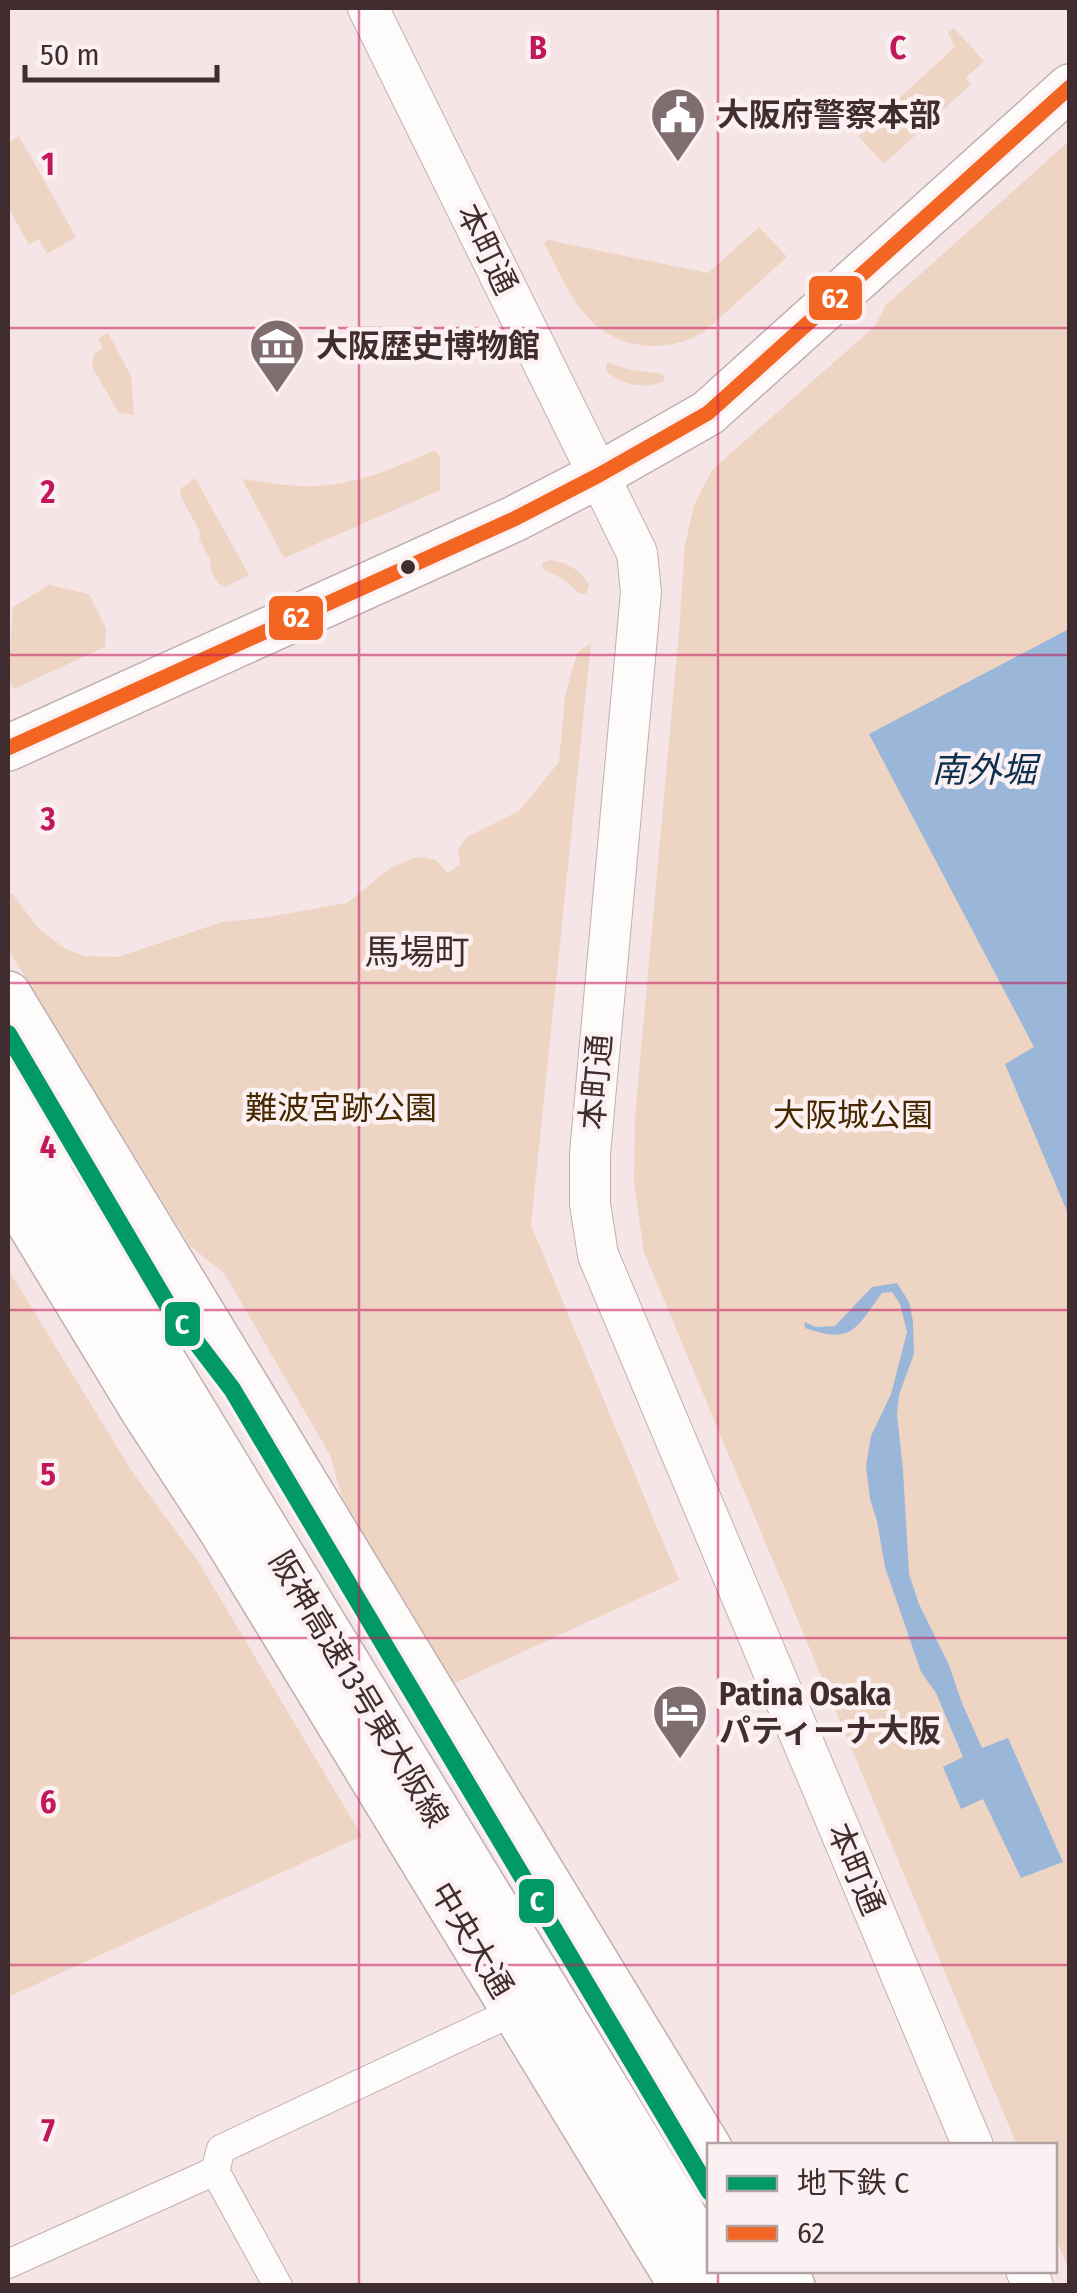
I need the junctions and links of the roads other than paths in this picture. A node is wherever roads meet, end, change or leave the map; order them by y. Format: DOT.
graph roads {
  1 [pos="368,8"];
  2 [pos="1070,87"];
  3 [pos="599,475"];
  4 [pos="8,748"];
  5 [pos="8,994"];
  6 [pos="8,1053"];
  7 [pos="8,1112"];
  8 [pos="8,1188"];
  9 [pos="515,2011"];
  10 [pos="637,2118"];
  11 [pos="971,2143"];
  12 [pos="707,2145"];
  13 [pos="215,2171"];
  14 [pos="707,2202"];
  15 [pos="707,2260"];
  16 [pos="8,2264"];
  17 [pos="278,2286"];
  18 [pos="682,2286"];
  1 -- 3 [label="street, 本町通"];
  2 -- 3 [label="main road"];
  3 -- 4 [label="main road"];
  3 -- 11 [label="street, 本町通"];
  5 -- 12 [label="main road"];
  6 -- 10 [label="highway, 阪神高速13号東大阪線"];
  7 -- 10 [label="highway, 阪神高速13号東大阪線"];
  8 -- 9 [label="main road, 中央大通"];
  9 -- 13 [label="street"];
  9 -- 18 [label="main road, 中央大通"];
  10 -- 14 [label="highway, 阪神高速13号東大阪線"];
  10 -- 15 [label="highway, 阪神高速13号東大阪線"];
  13 -- 16 [label="street"];
  13 -- 17 [label="street"];
}
